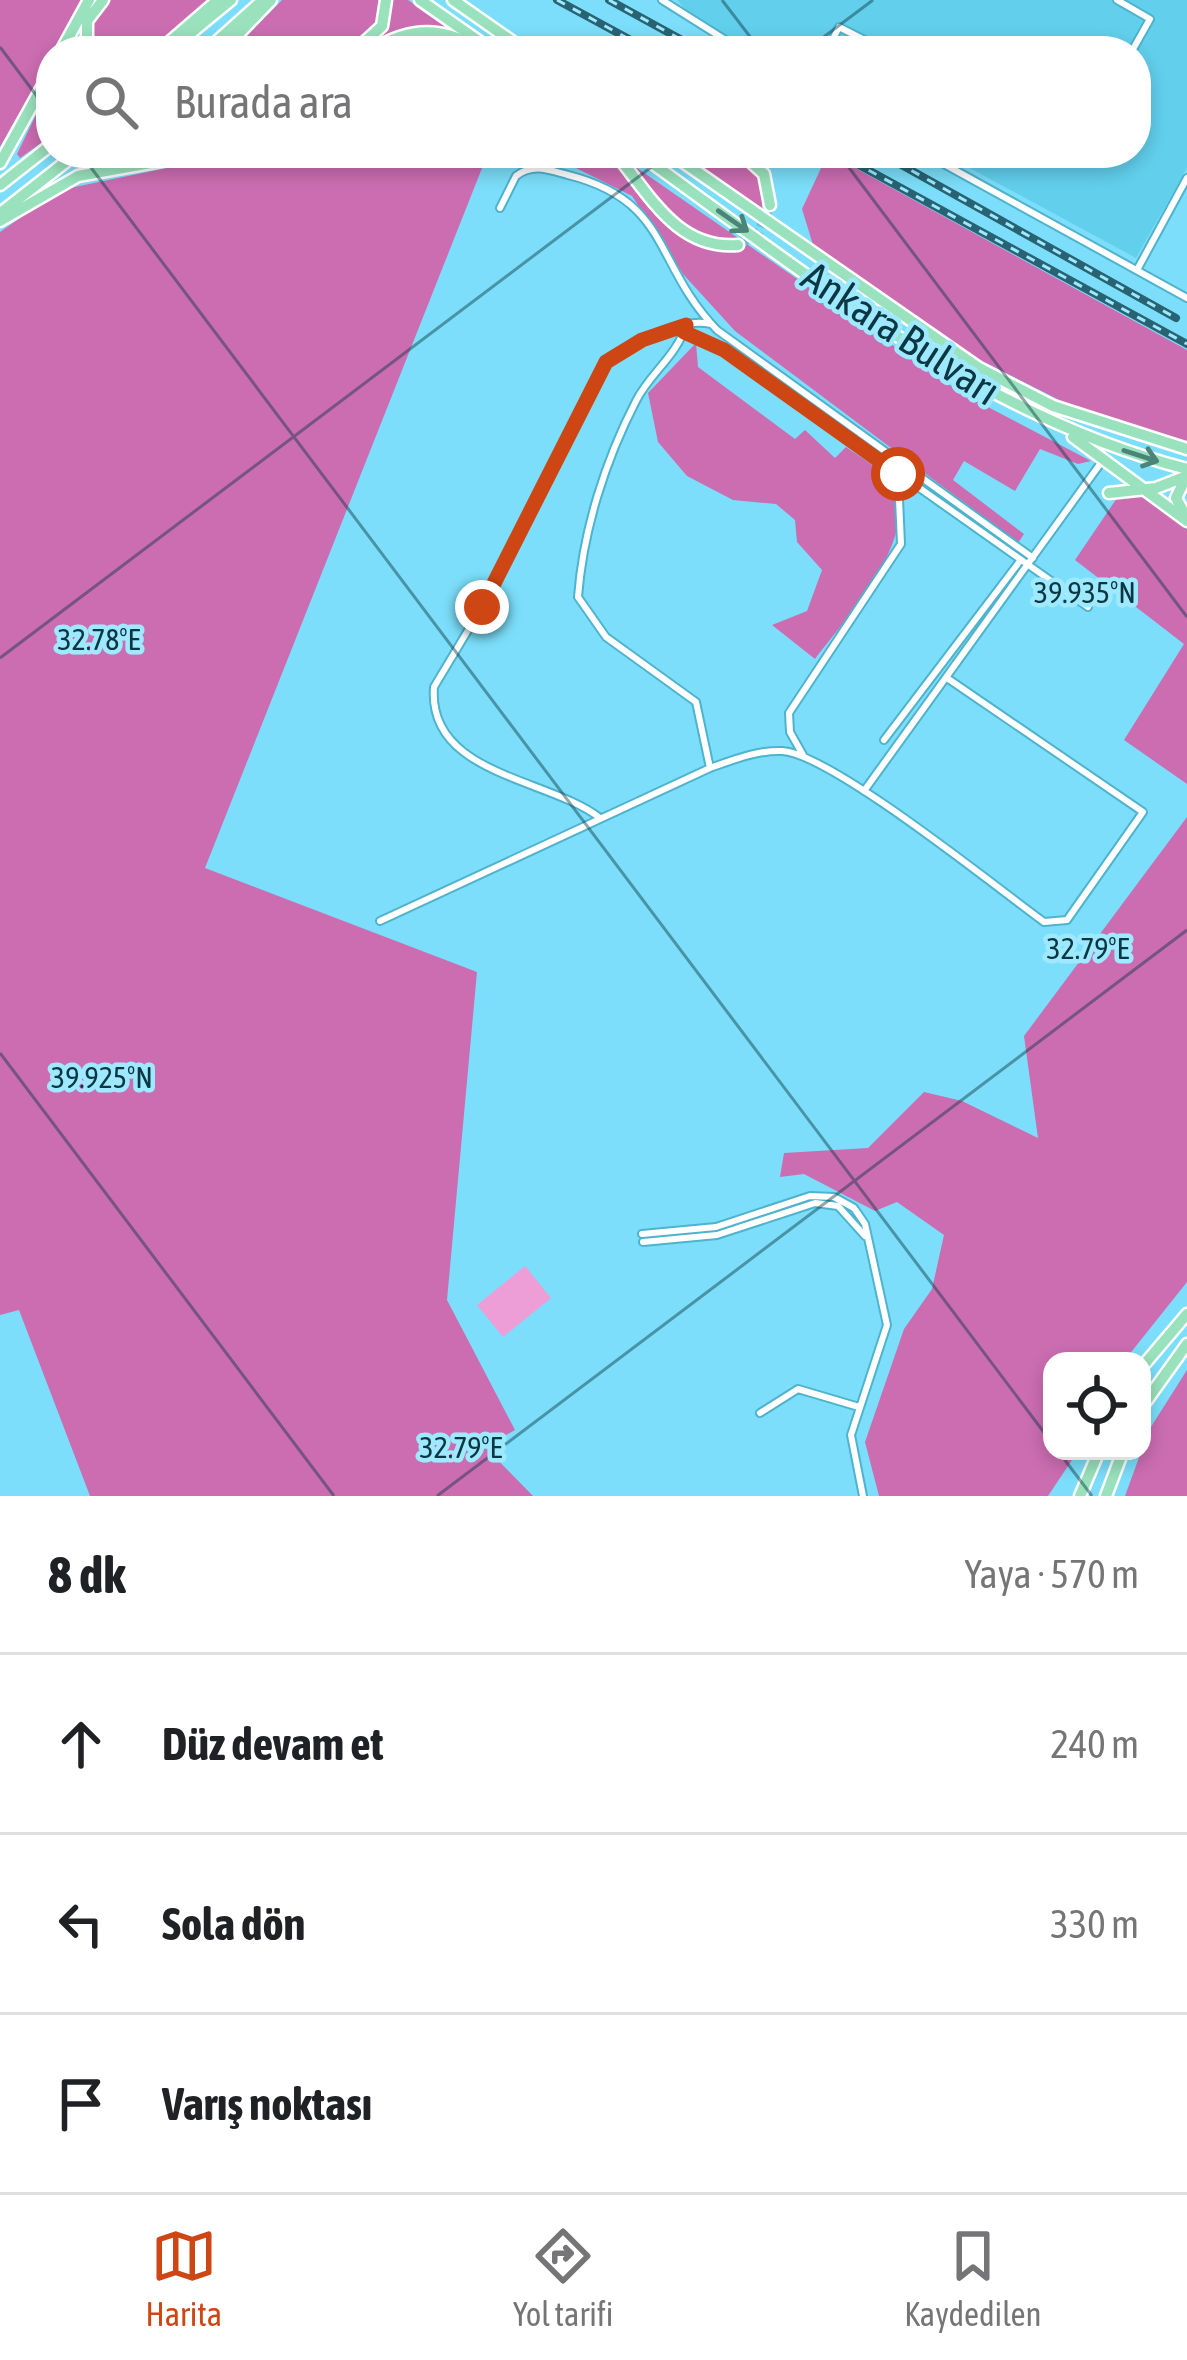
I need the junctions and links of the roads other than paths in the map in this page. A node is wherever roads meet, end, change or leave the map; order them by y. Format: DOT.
graph roads {
  1 [pos="89,0"];
  2 [pos="103,0"];
  3 [pos="218,0"];
  4 [pos="231,0"];
  5 [pos="267,0"];
  6 [pos="386,0"];
  7 [pos="420,0"];
  8 [pos="453,0"];
  9 [pos="662,0"];
  10 [pos="1117,0"];
  11 [pos="485,22"];
  12 [pos="69,36"];
  13 [pos="87,36"];
  14 [pos="176,36"];
  15 [pos="187,36"];
  16 [pos="224,36"];
  17 [pos="235,36"];
  18 [pos="371,36"];
  19 [pos="402,36"];
  20 [pos="458,36"];
  21 [pos="472,36"];
  22 [pos="505,36"];
  23 [pos="511,36"];
  24 [pos="719,36"];
  25 [pos="834,36"];
  26 [pos="858,36"];
  27 [pos="1140,36"];
  28 [pos="36,98"];
  29 [pos="36,157"];
  30 [pos="0,164"];
  31 [pos="58,168"];
  32 [pos="123,168"];
  33 [pos="628,168"];
  34 [pos="660,168"];
  35 [pos="692,168"];
  36 [pos="757,168"];
  37 [pos="951,168"];
  38 [pos="1187,178"];
  39 [pos="0,185"];
  40 [pos="770,205"];
  41 [pos="500,208"];
  42 [pos="0,217"];
  43 [pos="738,245"];
  44 [pos="1137,271"];
  45 [pos="1187,298"];
  46 [pos="711,324"];
  47 [pos="685,328"];
  48 [pos="1066,431"];
  49 [pos="1187,449"];
  50 [pos="1103,460"];
  51 [pos="898,474"];
  52 [pos="1187,474"];
  53 [pos="1139,488"];
  54 [pos="1109,494"];
  55 [pos="1187,520"];
  56 [pos="1027,559"];
  57 [pos="1088,607"];
  58 [pos="947,678"];
  59 [pos="884,740"];
  60 [pos="805,758"];
  61 [pos="710,767"];
  62 [pos="864,791"];
  63 [pos="601,818"];
  64 [pos="380,921"];
  65 [pos="643,1238"];
  66 [pos="1187,1314"];
  67 [pos="1187,1344"];
  68 [pos="1151,1356"];
  69 [pos="1151,1394"];
  70 [pos="859,1407"];
  71 [pos="760,1413"];
  72 [pos="1095,1460"];
  73 [pos="1120,1460"];
  74 [pos="863,1496"];
  75 [pos="1080,1496"];
  76 [pos="1106,1496"];
  1 -- 12 [label="main road"];
  2 -- 13 [label="main road"];
  3 -- 14 [label="main road"];
  4 -- 15 [label="main road"];
  5 -- 16 [label="main road"];
  5 -- 17 [label="main road"];
  6 -- 18 [label="main road"];
  7 -- 21 [label="main road"];
  8 -- 11 [label="main road"];
  9 -- 24 [label="street"];
  10 -- 27 [label="street"];
  11 -- 22 [label="main road"];
  11 -- 23 [label="main road"];
  19 -- 20 [label="main road"];
  25 -- 26 [label="street"];
  28 -- 30 [label="main road"];
  29 -- 39 [label="main road"];
  31 -- 42 [label="main road"];
  32 -- 42 [label="main road"];
  33 -- 43 [label="main road"];
  34 -- 48 [label="main road, Ankara Bulvarı, one-way"];
  35 -- 49 [label="main road, Ankara Bulvarı"];
  36 -- 40 [label="main road"];
  37 -- 44 [label="street"];
  38 -- 44 [label="street"];
  41 -- 46 [label="street"];
  44 -- 45 [label="street"];
  46 -- 47 [label="street"];
  46 -- 56 [label="street"];
  47 -- 51 [label="street"];
  47 -- 61 [label="street"];
  47 -- 63 [label="street"];
  48 -- 50 [label="main road"];
  48 -- 52 [label="main road, Ankara Bulvarı, one-way"];
  50 -- 53 [label="main road"];
  50 -- 56 [label="street"];
  51 -- 56 [label="street"];
  51 -- 60 [label="street"];
  52 -- 53 [label="main road"];
  52 -- 55 [label="main road"];
  53 -- 54 [label="main road"];
  53 -- 55 [label="main road"];
  56 -- 57 [label="street"];
  56 -- 58 [label="street"];
  56 -- 59 [label="street"];
  58 -- 62 [label="street"];
  58 -- 62 [label="street"];
  60 -- 61 [label="street"];
  60 -- 62 [label="street"];
  61 -- 63 [label="street"];
  63 -- 64 [label="street"];
  65 -- 70 [label="street"];
  66 -- 68 [label="main road"];
  67 -- 69 [label="main road"];
  70 -- 71 [label="street"];
  70 -- 74 [label="street"];
  72 -- 75 [label="main road"];
  73 -- 76 [label="main road"];
}
